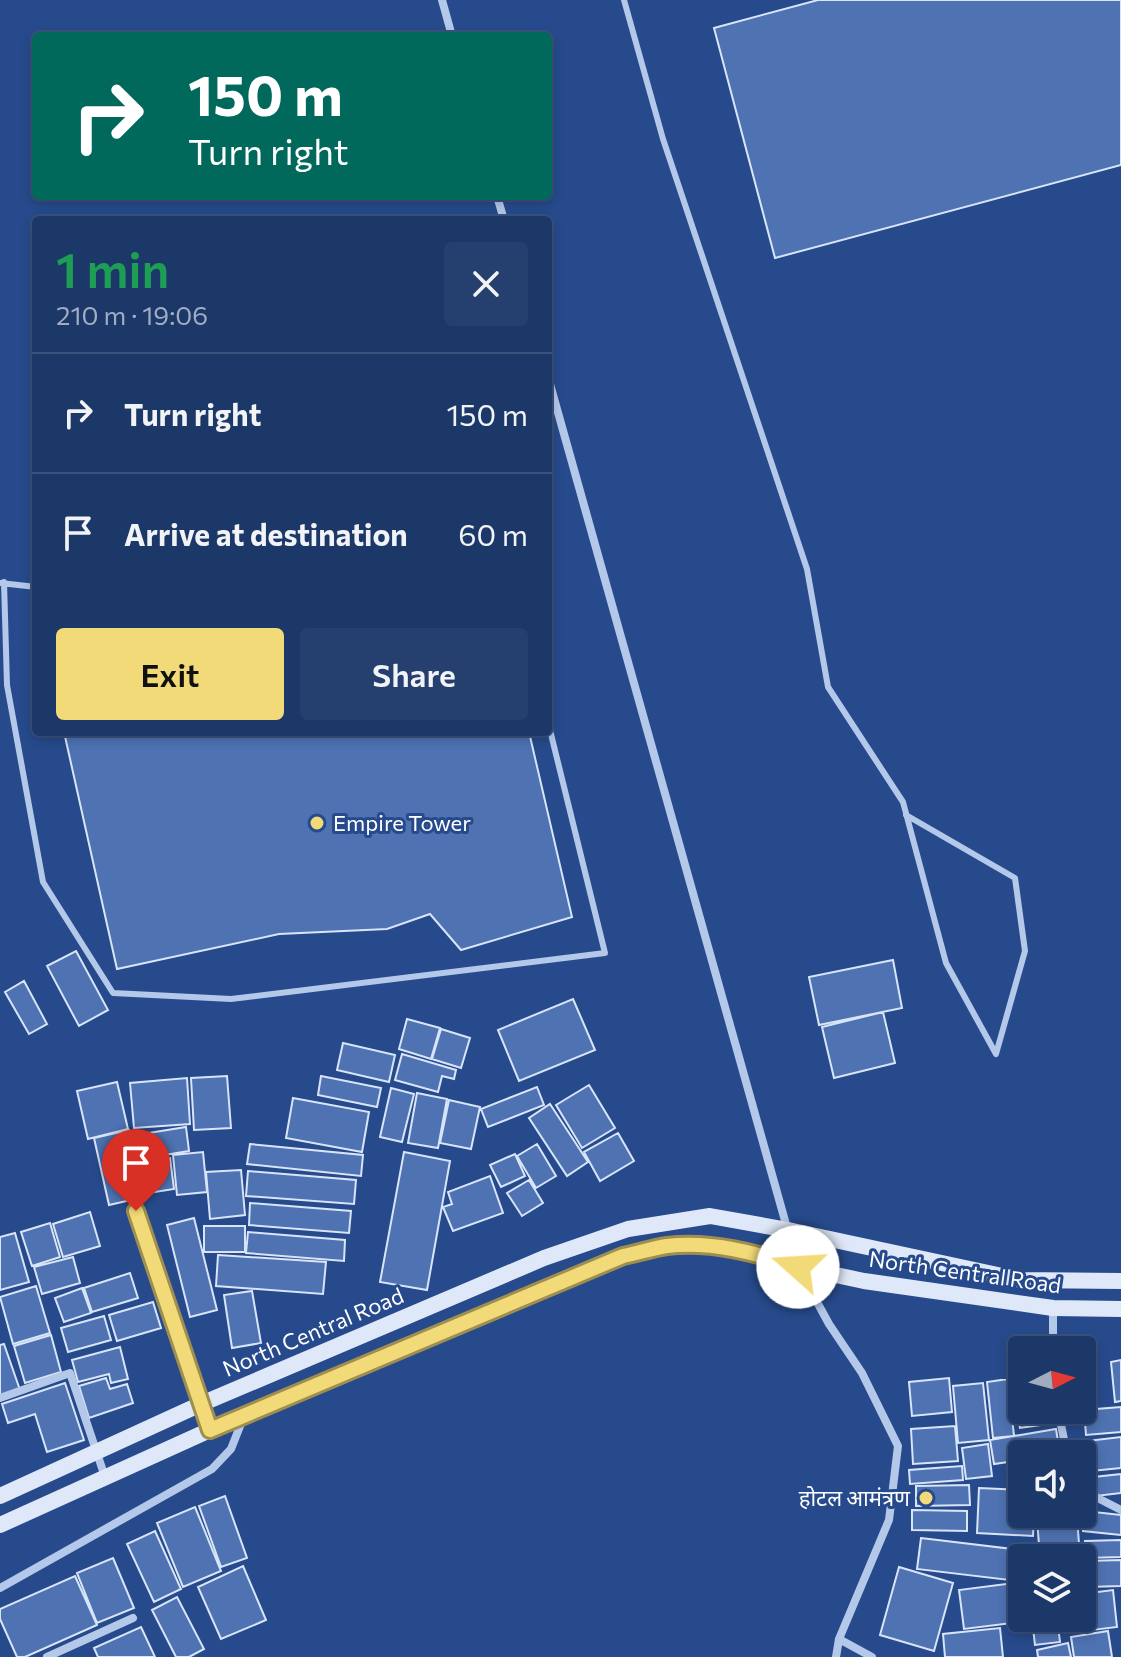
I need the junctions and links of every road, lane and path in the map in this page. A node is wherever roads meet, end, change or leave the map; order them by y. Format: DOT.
graph roads {
  1 [pos="442,0"];
  2 [pos="624,0"];
  3 [pos="451,32"];
  4 [pos="552,391"];
  5 [pos="2,582"];
  6 [pos="32,586"];
  7 [pos="551,736"];
  8 [pos="906,815"];
  9 [pos="136,1211"];
  10 [pos="788,1230"];
  11 [pos="798,1267"];
  12 [pos="1121,1281"];
  13 [pos="1053,1308"];
  14 [pos="1121,1309"];
  15 [pos="1053,1336"];
  16 [pos="0,1398"];
  17 [pos="201,1404"];
  18 [pos="244,1415"];
  19 [pos="210,1430"];
  20 [pos="97,1451"];
  21 [pos="105,1477"];
  22 [pos="0,1496"];
  23 [pos="1096,1499"];
  24 [pos="1121,1510"];
  25 [pos="0,1525"];
  26 [pos="0,1588"];
  27 [pos="133,1618"];
  28 [pos="839,1639"];
  29 [pos="47,1657"];
  30 [pos="836,1657"];
  31 [pos="872,1657"];
  1 -- 3 [label="street"];
  2 -- 8 [label="lane"];
  4 -- 10 [label="street"];
  5 -- 6 [label="lane"];
  5 -- 7 [label="lane"];
  8 -- 8 [label="lane"];
  9 -- 17 [label="street"];
  10 -- 11 [label="street"];
  10 -- 12 [label="main road, North Central Road"];
  10 -- 17 [label="main road, North Central Road"];
  11 -- 13 [label="main road, North Central Road"];
  11 -- 18 [label="main road, North Central Road"];
  11 -- 28 [label="street"];
  13 -- 14 [label="main road, North Central Road"];
  13 -- 15 [label="street"];
  16 -- 20 [label="street"];
  17 -- 19 [label="street"];
  17 -- 20 [label="main road, North Central Road"];
  18 -- 19 [label="main road, North Central Road"];
  18 -- 26 [label="street"];
  19 -- 21 [label="main road, North Central Road"];
  20 -- 21 [label="street"];
  20 -- 22 [label="main road, North Central Road"];
  21 -- 25 [label="main road, North Central Road"];
  23 -- 24 [label="street"];
  27 -- 29 [label="street"];
  28 -- 30 [label="street"];
  28 -- 31 [label="street"];
}
